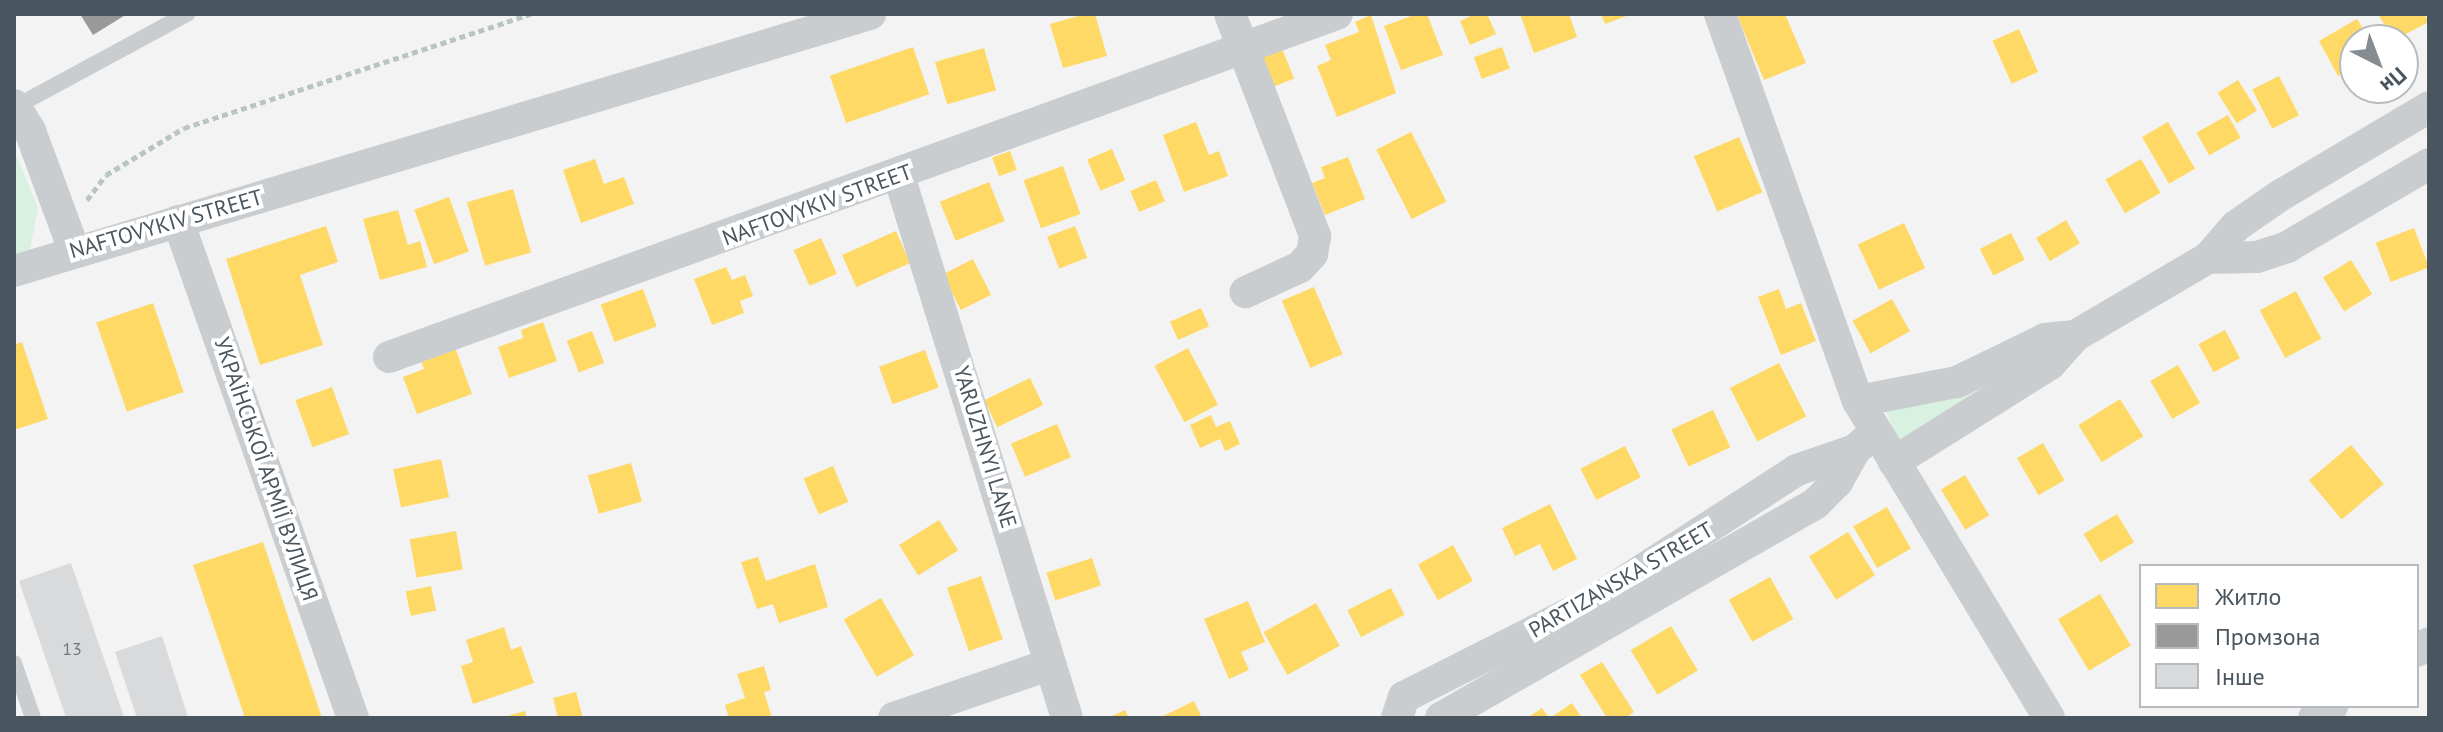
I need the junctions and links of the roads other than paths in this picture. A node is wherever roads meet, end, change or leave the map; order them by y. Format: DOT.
graph roads {
  1 [pos="187,14"];
  2 [pos="870,14"];
  3 [pos="1230,14"];
  4 [pos="1337,14"];
  5 [pos="1720,14"];
  6 [pos="1241,46"];
  7 [pos="15,106"];
  8 [pos="2429,107"];
  9 [pos="2429,164"];
  10 [pos="899,176"];
  11 [pos="178,221"];
  12 [pos="70,238"];
  13 [pos="2208,258"];
  14 [pos="14,271"];
  15 [pos="1246,292"];
  16 [pos="2075,336"];
  17 [pos="389,357"];
  18 [pos="1858,401"];
  19 [pos="1866,441"];
  20 [pos="1894,462"];
  21 [pos="14,663"];
  22 [pos="1048,665"];
  23 [pos="33,718"];
  24 [pos="353,718"];
  25 [pos="894,718"];
  26 [pos="1067,718"];
  27 [pos="1397,718"];
  28 [pos="1441,718"];
  29 [pos="2049,718"];
  1 -- 7 [label="lane"];
  2 -- 11 [label="street, NAFTOVYKIV STREET"];
  3 -- 6 [label="street"];
  4 -- 6 [label="street, NAFTOVYKIV STREET"];
  5 -- 18 [label="street"];
  6 -- 10 [label="street, NAFTOVYKIV STREET"];
  6 -- 15 [label="street"];
  7 -- 12 [label="street"];
  8 -- 13 [label="street"];
  9 -- 13 [label="street"];
  10 -- 17 [label="street, NAFTOVYKIV STREET"];
  10 -- 22 [label="street, YARUZHNYI LANE"];
  11 -- 12 [label="street, NAFTOVYKIV STREET"];
  11 -- 24 [label="street, УКРАЇНСЬКОЇ АРМІЇ ВУЛИЦЯ"];
  12 -- 14 [label="street, NAFTOVYKIV STREET"];
  13 -- 16 [label="street"];
  16 -- 18 [label="street"];
  16 -- 20 [label="street"];
  18 -- 19 [label="street"];
  19 -- 20 [label="street"];
  19 -- 27 [label="street, PARTIZANSKA STREET"];
  19 -- 28 [label="street, PARTIZANSKA STREET"];
  20 -- 29 [label="street"];
  21 -- 23 [label="lane"];
  22 -- 25 [label="street"];
  22 -- 26 [label="street, YARUZHNYI LANE"];
}
